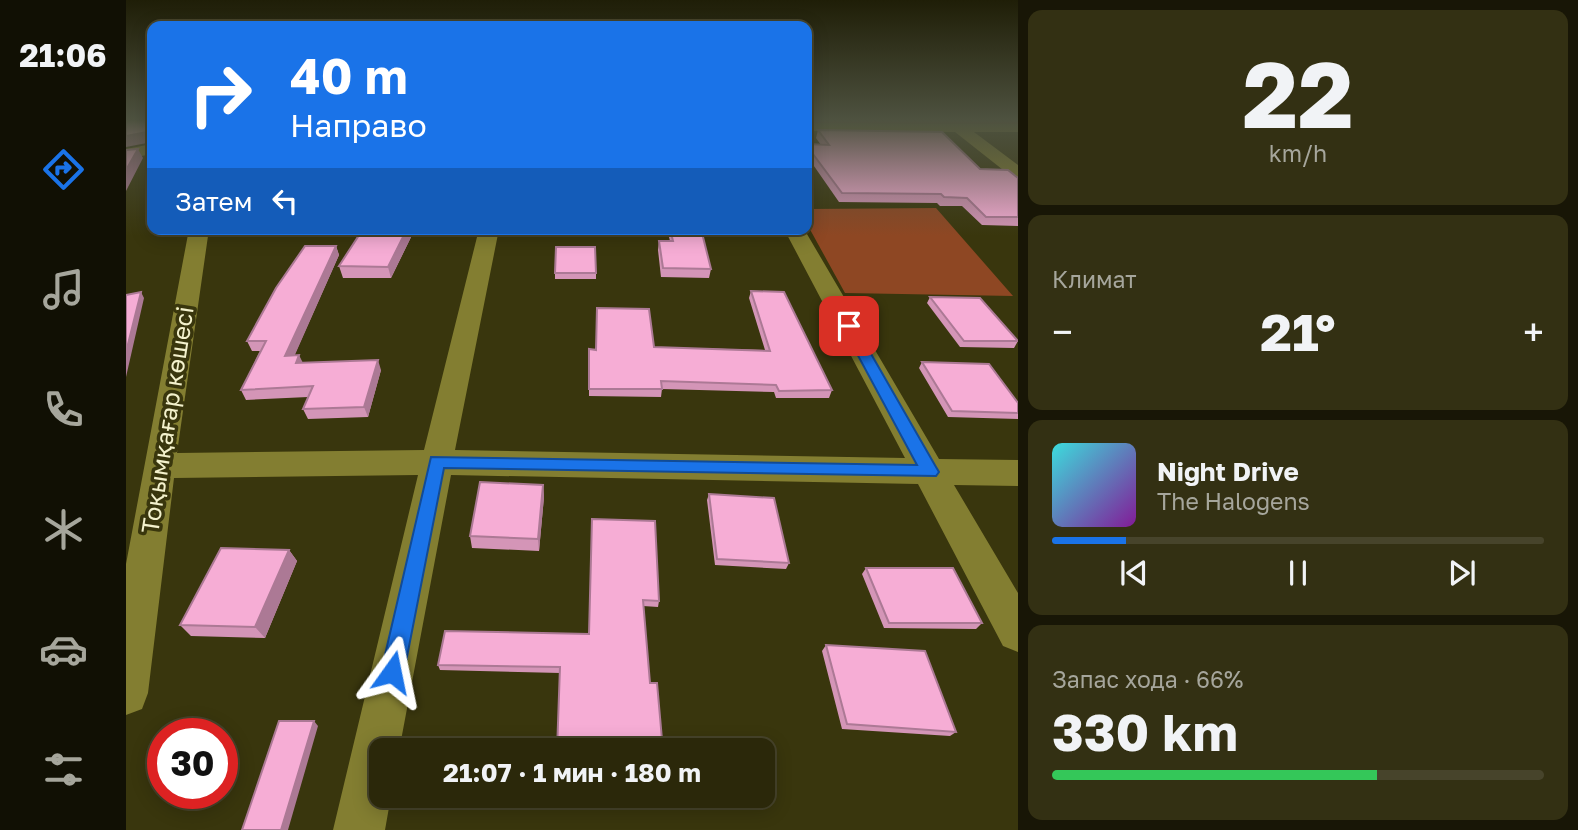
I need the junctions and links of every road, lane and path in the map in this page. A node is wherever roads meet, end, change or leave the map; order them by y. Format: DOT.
graph roads {
  1 [pos="999,159"];
  2 [pos="1018,173"];
  3 [pos="198,235"];
  4 [pos="488,235"];
  5 [pos="797,235"];
  6 [pos="437,462"];
  7 [pos="159,466"];
  8 [pos="930,472"];
  9 [pos="1018,473"];
  10 [pos="1018,632"];
  11 [pos="126,693"];
  12 [pos="359,830"];
  1 -- 2 [label="street"];
  3 -- 7 [label="street, Тоқымқағар көшесі"];
  4 -- 6 [label="street"];
  5 -- 8 [label="street"];
  6 -- 7 [label="street"];
  6 -- 8 [label="street"];
  6 -- 12 [label="street"];
  7 -- 11 [label="street, Тоқымқағар көшесі"];
  8 -- 9 [label="street"];
  8 -- 10 [label="street"];
}
